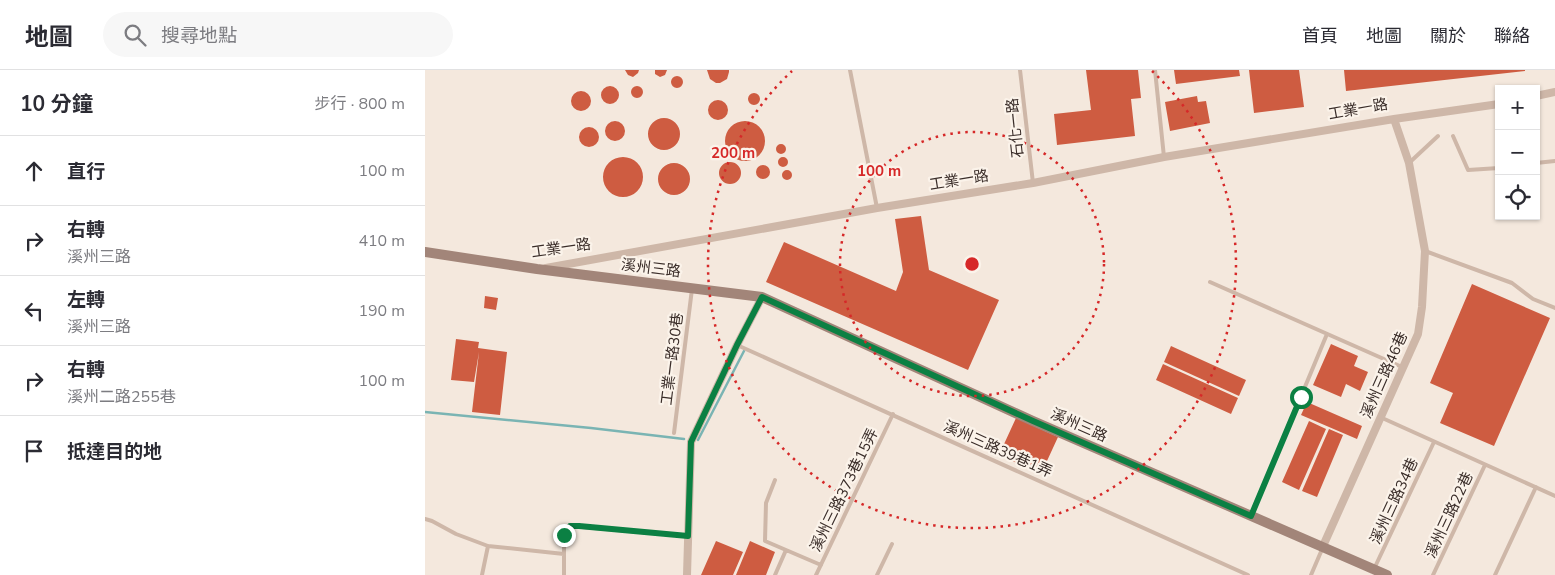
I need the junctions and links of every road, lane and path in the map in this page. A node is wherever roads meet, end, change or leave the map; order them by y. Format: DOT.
graph roads {
  1 [pos="850,70"];
  2 [pos="1020,70"];
  3 [pos="1155,70"];
  4 [pos="1555,92"];
  5 [pos="1540,95"];
  6 [pos="1495,105"];
  7 [pos="1394,118"];
  8 [pos="1437,136"];
  9 [pos="1453,136"];
  10 [pos="1164,158"];
  11 [pos="1555,161"];
  12 [pos="1409,162"];
  13 [pos="1540,163"];
  14 [pos="1495,168"];
  15 [pos="1033,184"];
  16 [pos="877,208"];
  17 [pos="1425,251"];
  18 [pos="425,252"];
  19 [pos="537,270"];
  20 [pos="1210,282"];
  21 [pos="693,288"];
  22 [pos="762,297"];
  23 [pos="1555,308"];
  24 [pos="1327,334"];
  25 [pos="737,345"];
  26 [pos="1402,367"];
  27 [pos="893,414"];
  28 [pos="1381,417"];
  29 [pos="674,433"];
  30 [pos="1433,442"];
  31 [pos="1485,465"];
  32 [pos="775,480"];
  33 [pos="1536,487"];
  34 [pos="1555,496"];
  35 [pos="1251,516"];
  36 [pos="425,519"];
  37 [pos="688,536"];
  38 [pos="892,544"];
  39 [pos="488,546"];
  40 [pos="1323,546"];
  41 [pos="786,550"];
  42 [pos="564,554"];
  43 [pos="821,565"];
  44 [pos="1374,569"];
  45 [pos="482,575"];
  46 [pos="564,575"];
  47 [pos="687,575"];
  48 [pos="775,575"];
  49 [pos="816,575"];
  50 [pos="877,575"];
  51 [pos="1249,575"];
  52 [pos="1311,575"];
  53 [pos="1387,575"];
  54 [pos="1433,575"];
  55 [pos="1495,575"];
  1 -- 16 [label="lane"];
  2 -- 15 [label="lane, 石化一路"];
  3 -- 10 [label="lane"];
  4 -- 5 [label="street"];
  6 -- 7 [label="street, 工業一路"];
  7 -- 10 [label="street, 工業一路"];
  7 -- 12 [label="street, 溪州三路46巷"];
  8 -- 12 [label="lane"];
  9 -- 14 [label="lane"];
  10 -- 15 [label="street, 工業一路"];
  11 -- 13 [label="lane"];
  12 -- 17 [label="street, 溪州三路46巷"];
  15 -- 16 [label="street, 工業一路"];
  16 -- 19 [label="street, 工業一路"];
  17 -- 23 [label="lane"];
  17 -- 26 [label="street, 溪州三路46巷"];
  18 -- 19 [label="street, 工業一路"];
  19 -- 21 [label="street, 溪州三路"];
  20 -- 24 [label="lane"];
  21 -- 22 [label="street, 溪州三路"];
  21 -- 29 [label="lane, 工業一路30巷"];
  22 -- 25 [label="street"];
  22 -- 35 [label="street, 溪州三路"];
  24 -- 26 [label="lane"];
  24 -- 35 [label="lane"];
  25 -- 27 [label="lane, 溪州三路39巷1弄"];
  25 -- 37 [label="street"];
  26 -- 28 [label="street, 溪州三路46巷"];
  27 -- 43 [label="lane, 溪州三路373巷15弄"];
  27 -- 51 [label="lane, 溪州三路39巷1弄"];
  28 -- 30 [label="lane"];
  28 -- 40 [label="street, 溪州三路46巷"];
  30 -- 31 [label="lane"];
  30 -- 44 [label="lane, 溪州三路34巷"];
  31 -- 33 [label="lane"];
  31 -- 54 [label="lane, 溪州三路22巷"];
  32 -- 41 [label="lane"];
  33 -- 34 [label="lane"];
  33 -- 55 [label="lane"];
  35 -- 40 [label="street, 溪州三路"];
  36 -- 39 [label="lane"];
  37 -- 42 [label="lane"];
  37 -- 47 [label="street"];
  38 -- 50 [label="lane"];
  39 -- 42 [label="lane"];
  39 -- 45 [label="lane"];
  40 -- 44 [label="street, 溪州三路"];
  40 -- 52 [label="lane"];
  41 -- 43 [label="lane"];
  41 -- 48 [label="lane"];
  42 -- 46 [label="lane"];
  43 -- 49 [label="lane, 溪州三路373巷15弄"];
  44 -- 53 [label="street, 溪州三路"];
}
